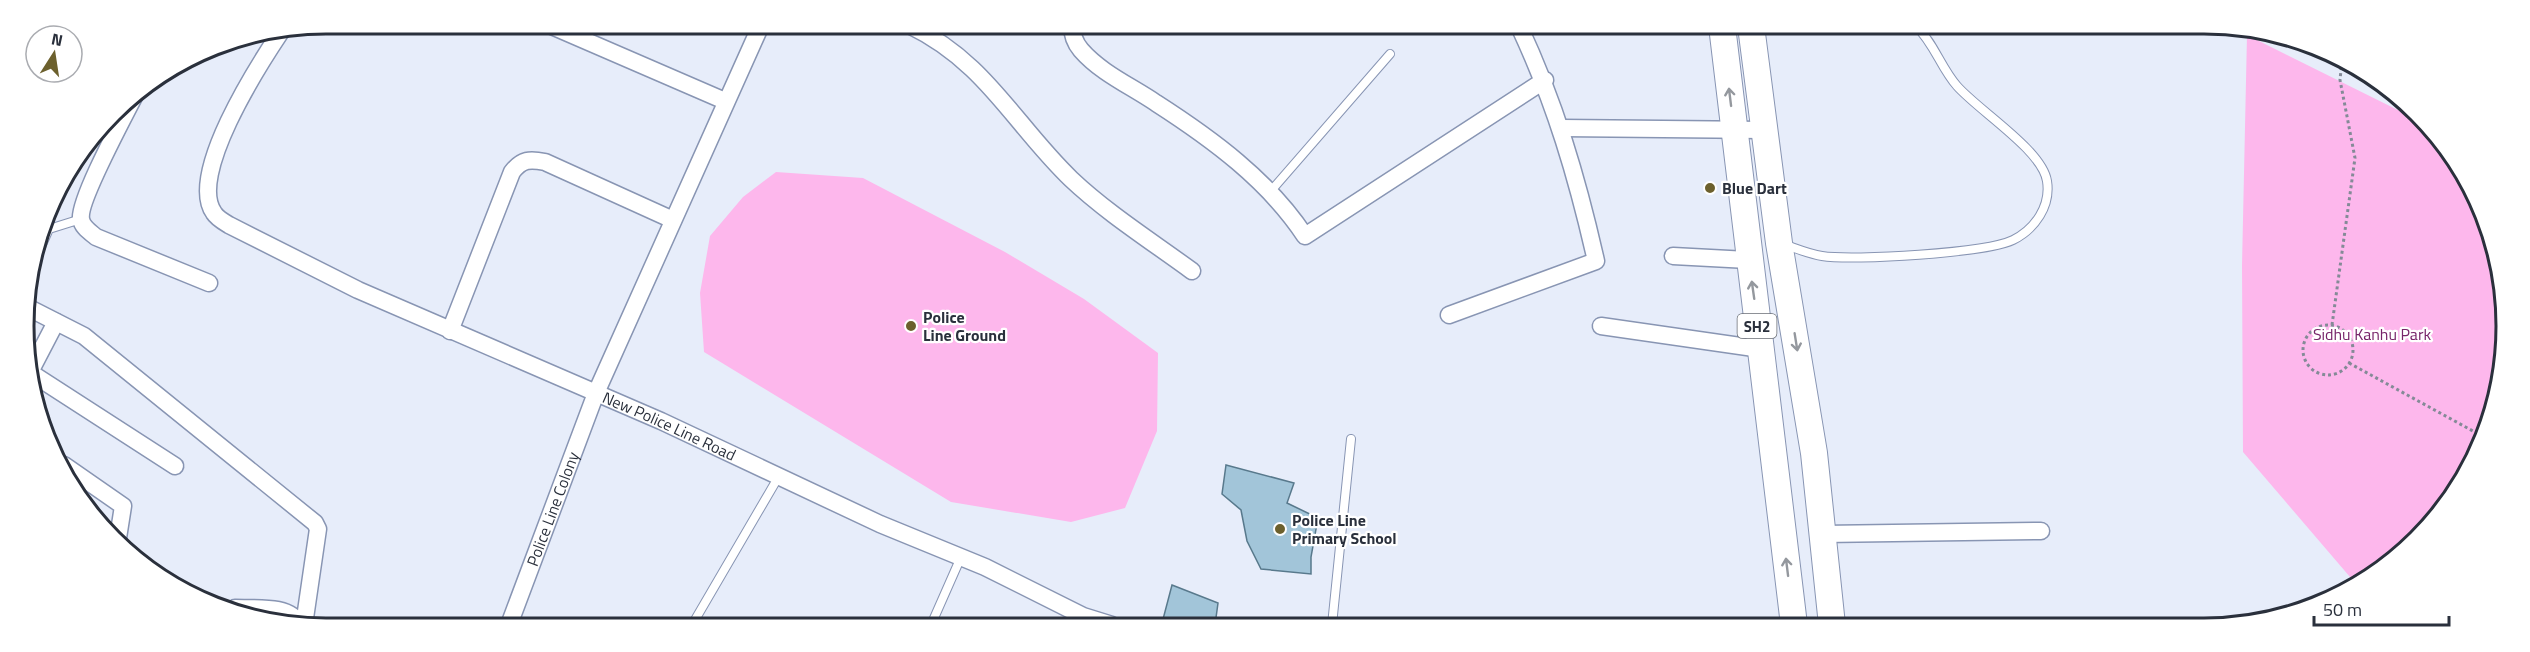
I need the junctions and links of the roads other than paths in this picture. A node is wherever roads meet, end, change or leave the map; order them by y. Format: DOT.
graph roads {
  1 [pos="570,34"];
  2 [pos="757,34"];
  3 [pos="927,34"];
  4 [pos="1072,34"];
  5 [pos="1523,34"];
  6 [pos="1723,34"];
  7 [pos="1752,34"];
  8 [pos="1922,34"];
  9 [pos="276,39"];
  10 [pos="1390,54"];
  11 [pos="1545,80"];
  12 [pos="725,101"];
  13 [pos="125,115"];
  14 [pos="1561,128"];
  15 [pos="1765,130"];
  16 [pos="1734,132"];
  17 [pos="1270,192"];
  18 [pos="81,219"];
  19 [pos="673,220"];
  20 [pos="51,228"];
  21 [pos="1779,243"];
  22 [pos="1673,256"];
  23 [pos="1748,260"];
  24 [pos="1192,271"];
  25 [pos="209,283"];
  26 [pos="35,311"];
  27 [pos="1449,315"];
  28 [pos="56,322"];
  29 [pos="1601,326"];
  30 [pos="450,331"];
  31 [pos="1761,349"];
  32 [pos="38,369"];
  33 [pos="40,382"];
  34 [pos="596,393"];
  35 [pos="1352,439"];
  36 [pos="175,466"];
  37 [pos="74,472"];
  38 [pos="779,477"];
  39 [pos="119,531"];
  40 [pos="2041,531"];
  41 [pos="1823,534"];
  42 [pos="961,557"];
  43 [pos="258,610"];
  44 [pos="292,615"];
  45 [pos="303,617"];
  46 [pos="512,618"];
  47 [pos="696,618"];
  48 [pos="934,618"];
  49 [pos="1089,618"];
  50 [pos="1333,618"];
  51 [pos="1793,618"];
  52 [pos="1831,618"];
  1 -- 12 [label="street"];
  2 -- 12 [label="street, Police Line Colony"];
  3 -- 24 [label="street"];
  4 -- 17 [label="street"];
  5 -- 11 [label="street"];
  16 -- 6 [label="main road, SH2, one-way"];
  7 -- 15 [label="main road, SH2"];
  8 -- 21 [label="lane"];
  9 -- 30 [label="street, New Police Line Road"];
  10 -- 17 [label="lane"];
  11 -- 14 [label="street"];
  11 -- 17 [label="street"];
  12 -- 19 [label="street, Police Line Colony"];
  13 -- 18 [label="street"];
  14 -- 16 [label="street"];
  14 -- 27 [label="street"];
  15 -- 16 [label="street"];
  15 -- 21 [label="main road, SH2"];
  16 -- 23 [label="main road, SH2"];
  18 -- 20 [label="lane"];
  18 -- 25 [label="street"];
  19 -- 30 [label="street"];
  19 -- 34 [label="street, Police Line Colony"];
  21 -- 41 [label="main road, SH2, one-way"];
  22 -- 23 [label="street"];
  31 -- 23 [label="main road, SH2, one-way"];
  26 -- 28 [label="street"];
  28 -- 32 [label="street"];
  28 -- 45 [label="street"];
  29 -- 31 [label="street"];
  30 -- 34 [label="street, New Police Line Road"];
  51 -- 31 [label="main road, SH2, one-way"];
  33 -- 36 [label="street"];
  34 -- 38 [label="street, New Police Line Road"];
  34 -- 46 [label="street, Police Line Colony"];
  35 -- 50 [label="lane"];
  37 -- 39 [label="street"];
  38 -- 42 [label="street, New Police Line Road"];
  38 -- 47 [label="lane"];
  40 -- 41 [label="street"];
  41 -- 52 [label="main road, SH2"];
  42 -- 48 [label="lane"];
  42 -- 49 [label="street, New Police Line Road"];
  43 -- 44 [label="street"];
}
